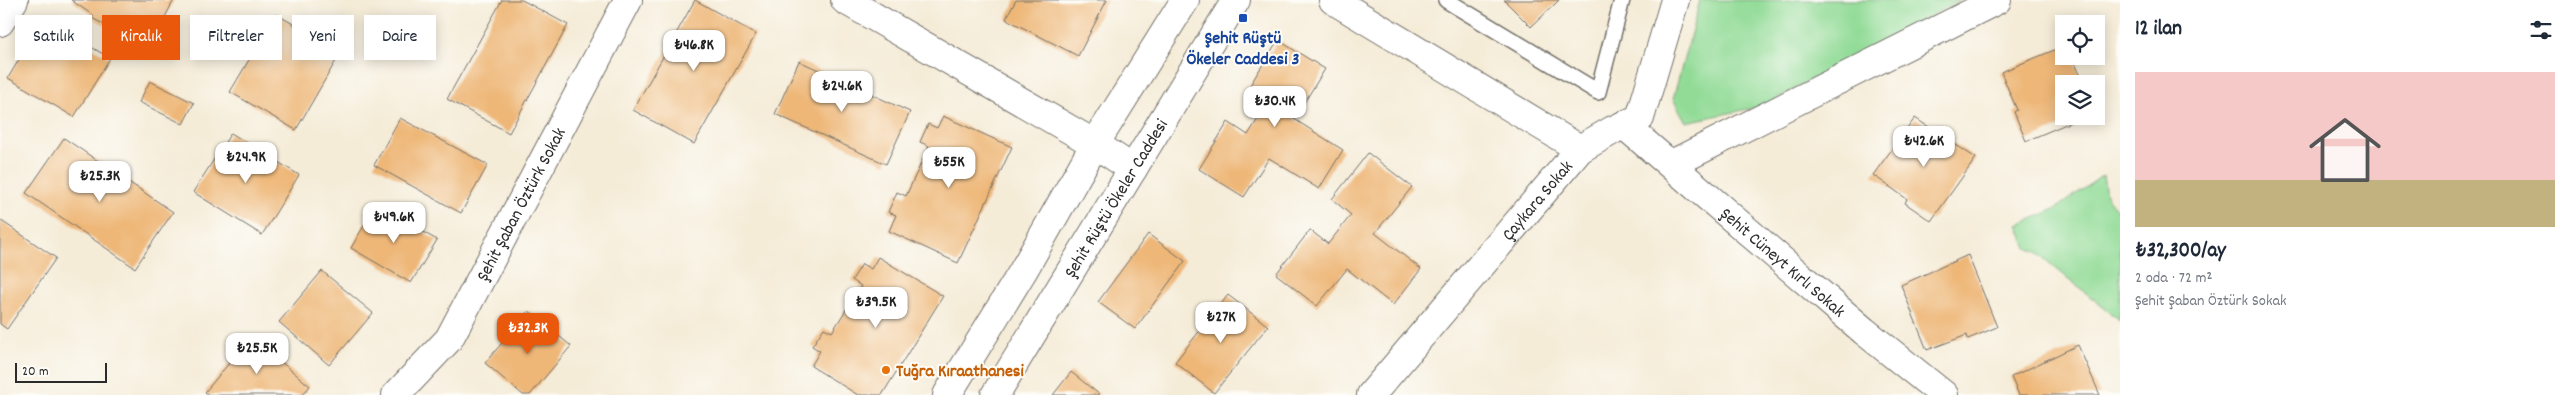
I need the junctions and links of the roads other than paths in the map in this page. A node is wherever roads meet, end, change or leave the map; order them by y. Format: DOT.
graph roads {
  1 [pos="14,0"];
  2 [pos="628,0"];
  3 [pos="845,0"];
  4 [pos="1186,0"];
  5 [pos="1236,0"];
  6 [pos="1333,0"];
  7 [pos="1446,0"];
  8 [pos="1622,0"];
  9 [pos="1675,0"];
  10 [pos="1997,0"];
  11 [pos="0,22"];
  12 [pos="1624,125"];
  13 [pos="1095,144"];
  14 [pos="1580,149"];
  15 [pos="1672,164"];
  16 [pos="1133,169"];
  17 [pos="396,395"];
  18 [pos="947,395"];
  19 [pos="995,395"];
  20 [pos="1371,395"];
  21 [pos="1944,395"];
  1 -- 11 [label="street"];
  2 -- 17 [label="street, Şehit Şaban Öztürk Sokak"];
  3 -- 13 [label="street"];
  4 -- 13 [label="street"];
  5 -- 16 [label="street, Şehit Rüştü Ökeler Caddesi"];
  6 -- 14 [label="street"];
  7 -- 8 [label="lane"];
  9 -- 12 [label="street, Çaykara Sokak"];
  10 -- 15 [label="street"];
  12 -- 14 [label="street, Çaykara Sokak"];
  12 -- 15 [label="street, Şehit Cüneyt Kırlı Sokak"];
  13 -- 16 [label="street"];
  13 -- 18 [label="street"];
  14 -- 20 [label="street, Çaykara Sokak"];
  15 -- 21 [label="street, Şehit Cüneyt Kırlı Sokak"];
  16 -- 19 [label="street, Şehit Rüştü Ökeler Caddesi"];
}
